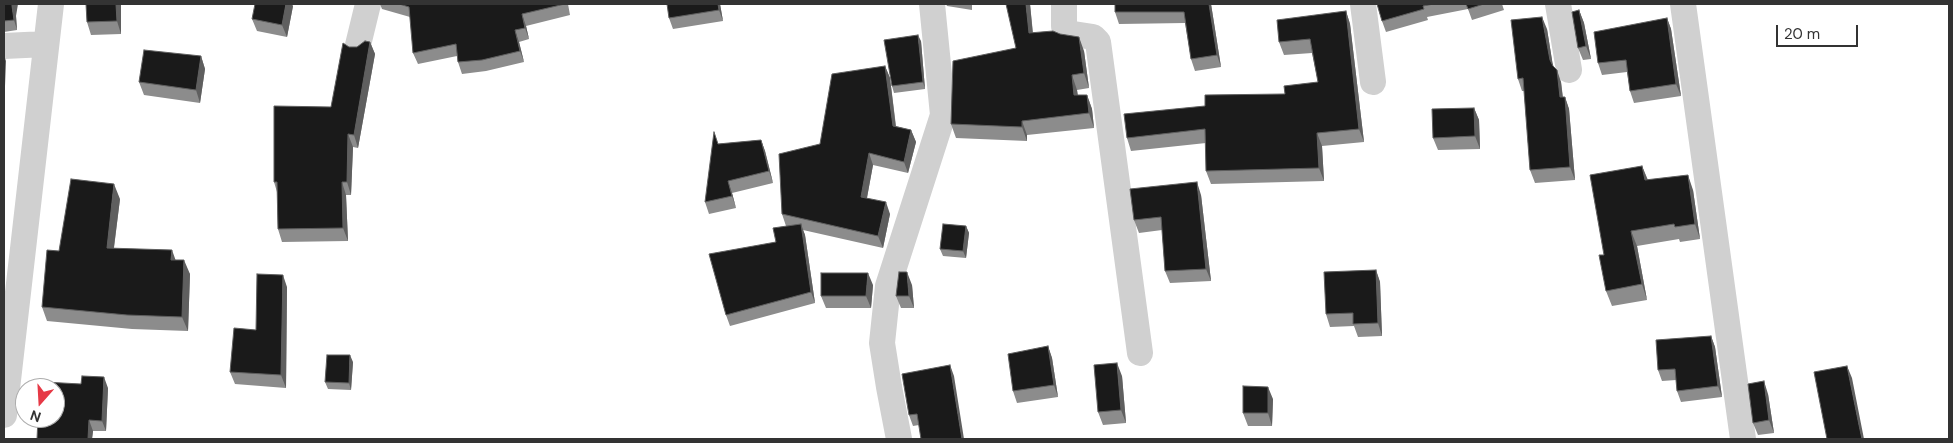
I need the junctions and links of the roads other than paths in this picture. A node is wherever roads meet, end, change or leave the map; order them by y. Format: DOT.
graph roads {
  1 [pos="51,4"];
  2 [pos="368,4"];
  3 [pos="932,4"];
  4 [pos="1064,4"];
  5 [pos="1363,4"];
  6 [pos="1558,4"];
  7 [pos="1683,4"];
  8 [pos="46,44"];
  9 [pos="358,45"];
  10 [pos="4,46"];
  11 [pos="1569,70"];
  12 [pos="1373,82"];
  13 [pos="1140,353"];
  14 [pos="4,415"];
  15 [pos="900,439"];
  16 [pos="1743,439"];
  1 -- 8 [label="street"];
  2 -- 9 [label="street"];
  3 -- 15 [label="street"];
  4 -- 13 [label="street"];
  5 -- 12 [label="street"];
  6 -- 11 [label="street"];
  7 -- 16 [label="street"];
  8 -- 10 [label="street"];
  8 -- 14 [label="street"];
}
